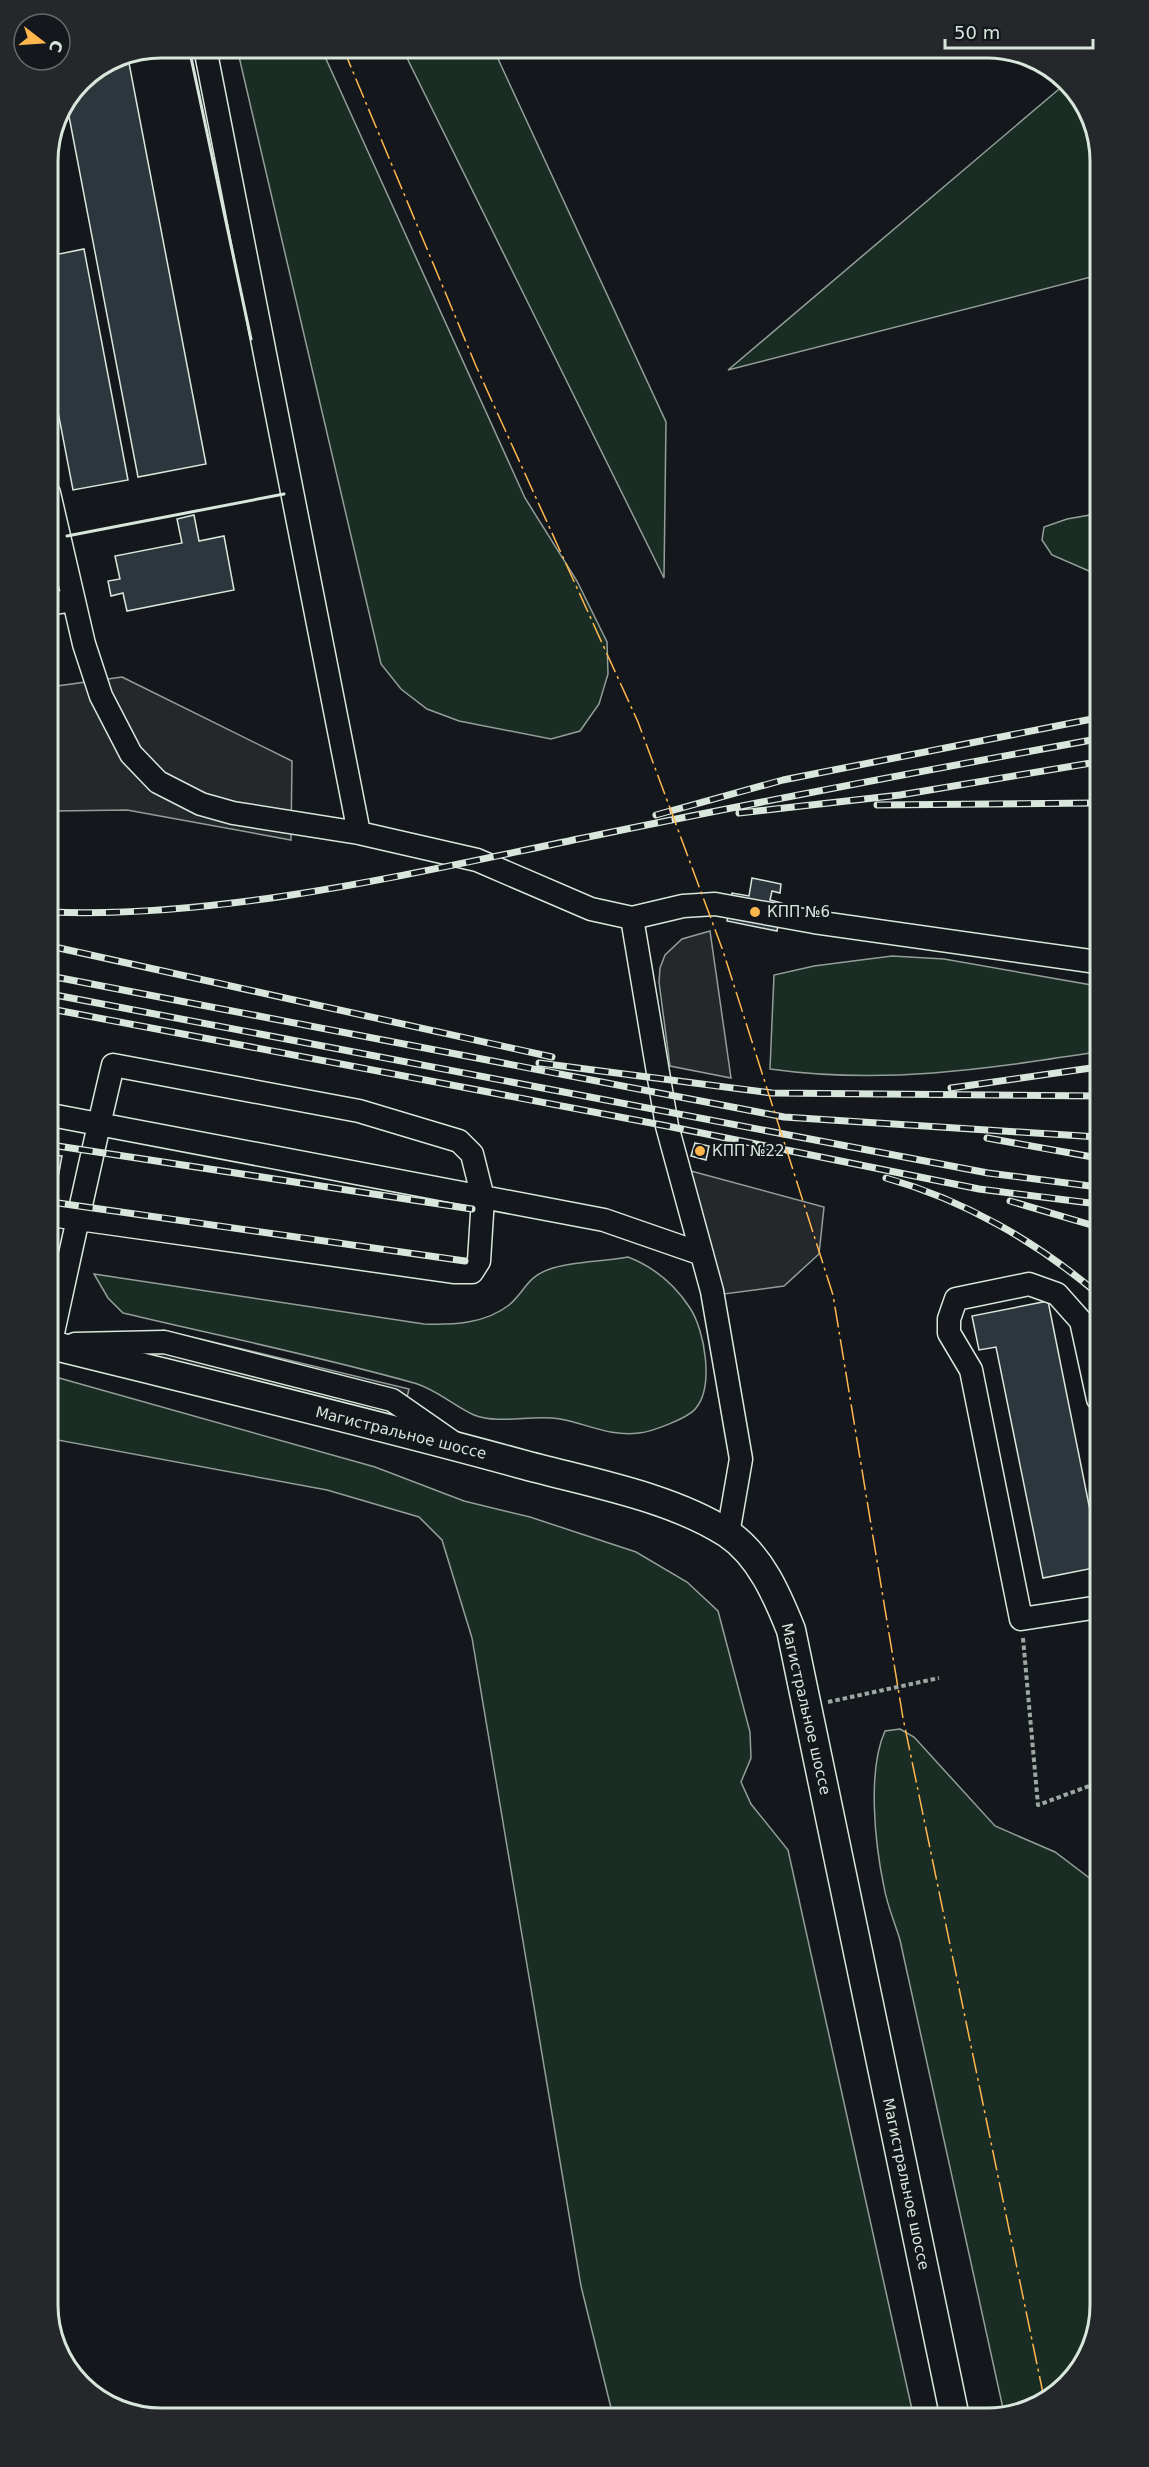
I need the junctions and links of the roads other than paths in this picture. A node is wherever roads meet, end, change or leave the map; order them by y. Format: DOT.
graph roads {
  1 [pos="207,58"];
  2 [pos="59,537"];
  3 [pos="73,600"];
  4 [pos="59,602"];
  5 [pos="359,833"];
  6 [pos="632,918"];
  7 [pos="1090,961"];
  8 [pos="59,1116"];
  9 [pos="99,1122"];
  10 [pos="483,1198"];
  11 [pos="59,1216"];
  12 [pos="79,1220"];
  13 [pos="702,1254"];
  14 [pos="58,1311"];
  15 [pos="58,1346"];
  16 [pos="1090,1362"];
  17 [pos="728,1534"];
  18 [pos="1090,1608"];
  19 [pos="953,2408"];
  1 -- 5 [label="lane"];
  2 -- 3 [label="lane"];
  3 -- 4 [label="lane"];
  3 -- 5 [label="lane"];
  5 -- 6 [label="lane"];
  6 -- 7 [label="lane"];
  6 -- 13 [label="lane"];
  8 -- 9 [label="lane"];
  9 -- 10 [label="lane"];
  9 -- 10 [label="lane"];
  9 -- 12 [label="lane"];
  10 -- 12 [label="lane"];
  10 -- 13 [label="lane"];
  11 -- 12 [label="lane"];
  12 -- 14 [label="lane"];
  13 -- 17 [label="lane"];
  15 -- 17 [label="main road, Магистральное шоссе"];
  16 -- 18 [label="lane"];
  17 -- 19 [label="main road, Магистральное шоссе"];
}
